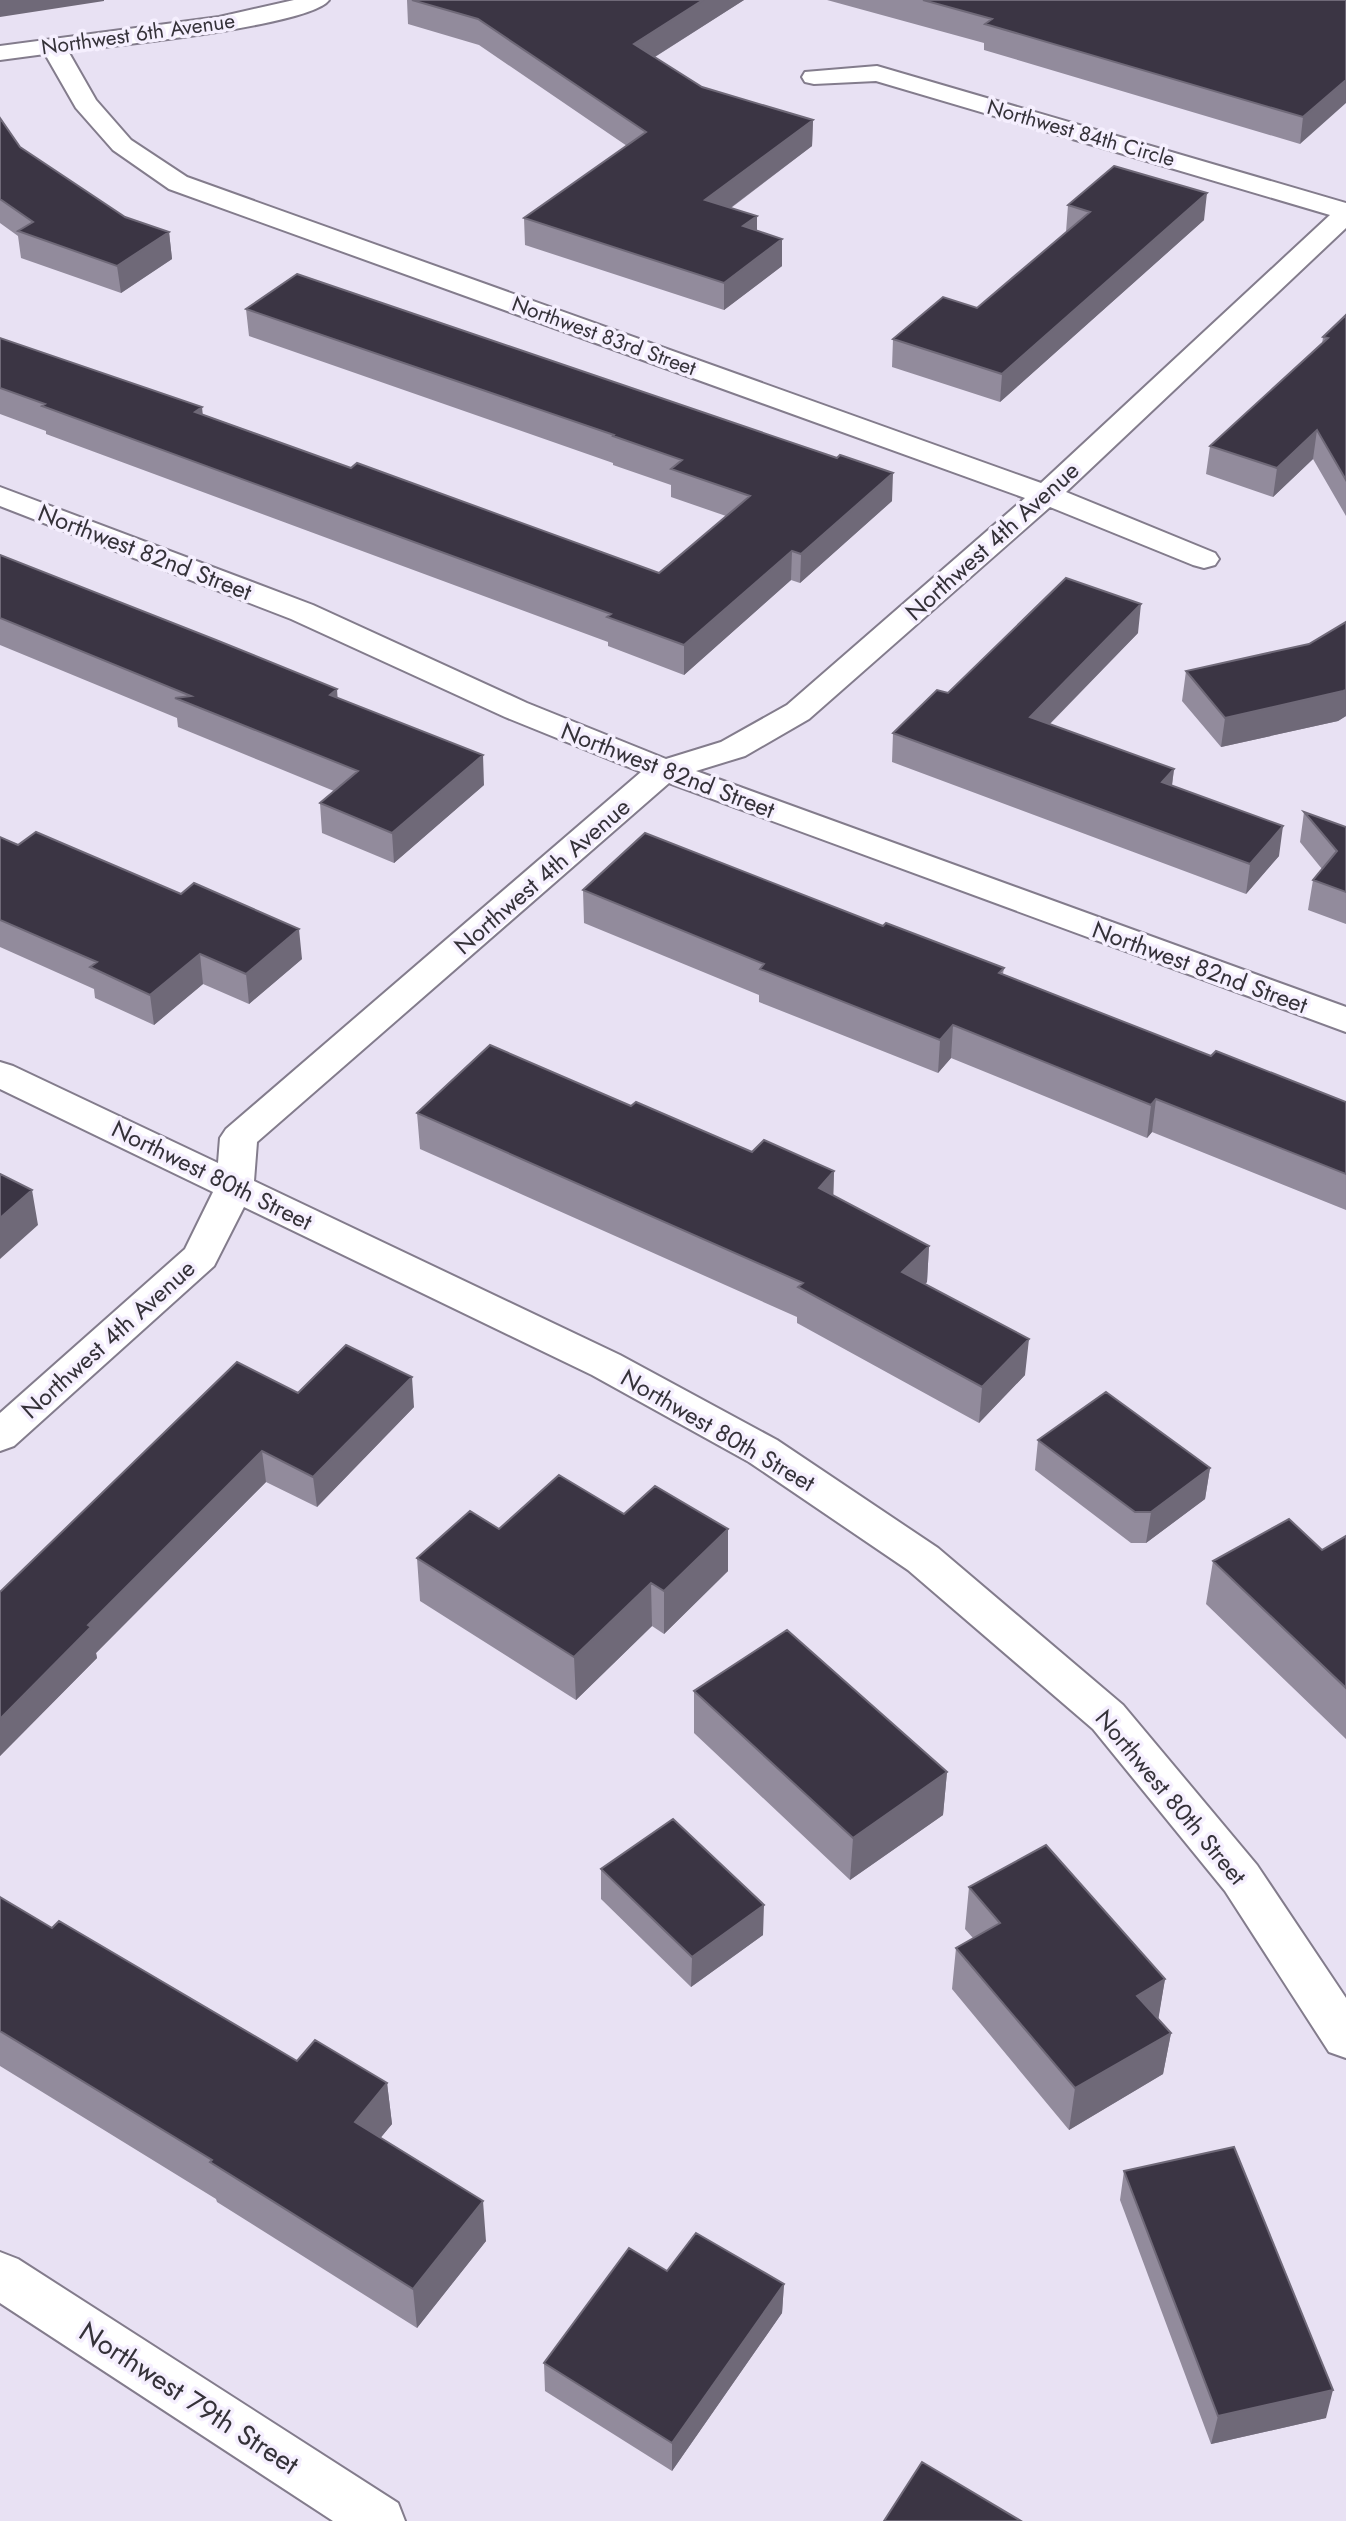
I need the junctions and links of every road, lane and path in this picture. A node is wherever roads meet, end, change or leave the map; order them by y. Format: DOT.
graph roads {
  1 [pos="317,0"];
  2 [pos="53,46"];
  3 [pos="0,53"];
  4 [pos="814,77"];
  5 [pos="1346,212"];
  6 [pos="1046,495"];
  7 [pos="0,496"];
  8 [pos="1205,559"];
  9 [pos="664,770"];
  10 [pos="1346,1020"];
  11 [pos="0,1074"];
  12 [pos="235,1186"];
  13 [pos="0,1436"];
  14 [pos="1346,2038"];
  15 [pos="0,2275"];
  16 [pos="379,2521"];
  1 -- 2 [label="street, Northwest 6th Avenue"];
  2 -- 3 [label="street, Northwest 6th Avenue"];
  2 -- 6 [label="street, Northwest 83rd Street"];
  4 -- 5 [label="street, Northwest 84th Circle"];
  5 -- 6 [label="street, Northwest 4th Avenue"];
  6 -- 8 [label="street, Northwest 83rd Street"];
  6 -- 9 [label="street, Northwest 4th Avenue"];
  7 -- 9 [label="street, Northwest 82nd Street"];
  9 -- 10 [label="street, Northwest 82nd Street"];
  9 -- 12 [label="street, Northwest 4th Avenue"];
  11 -- 12 [label="street, Northwest 80th Street"];
  12 -- 13 [label="street, Northwest 4th Avenue"];
  12 -- 14 [label="street, Northwest 80th Street"];
  15 -- 16 [label="street, Northwest 79th Street"];
}
